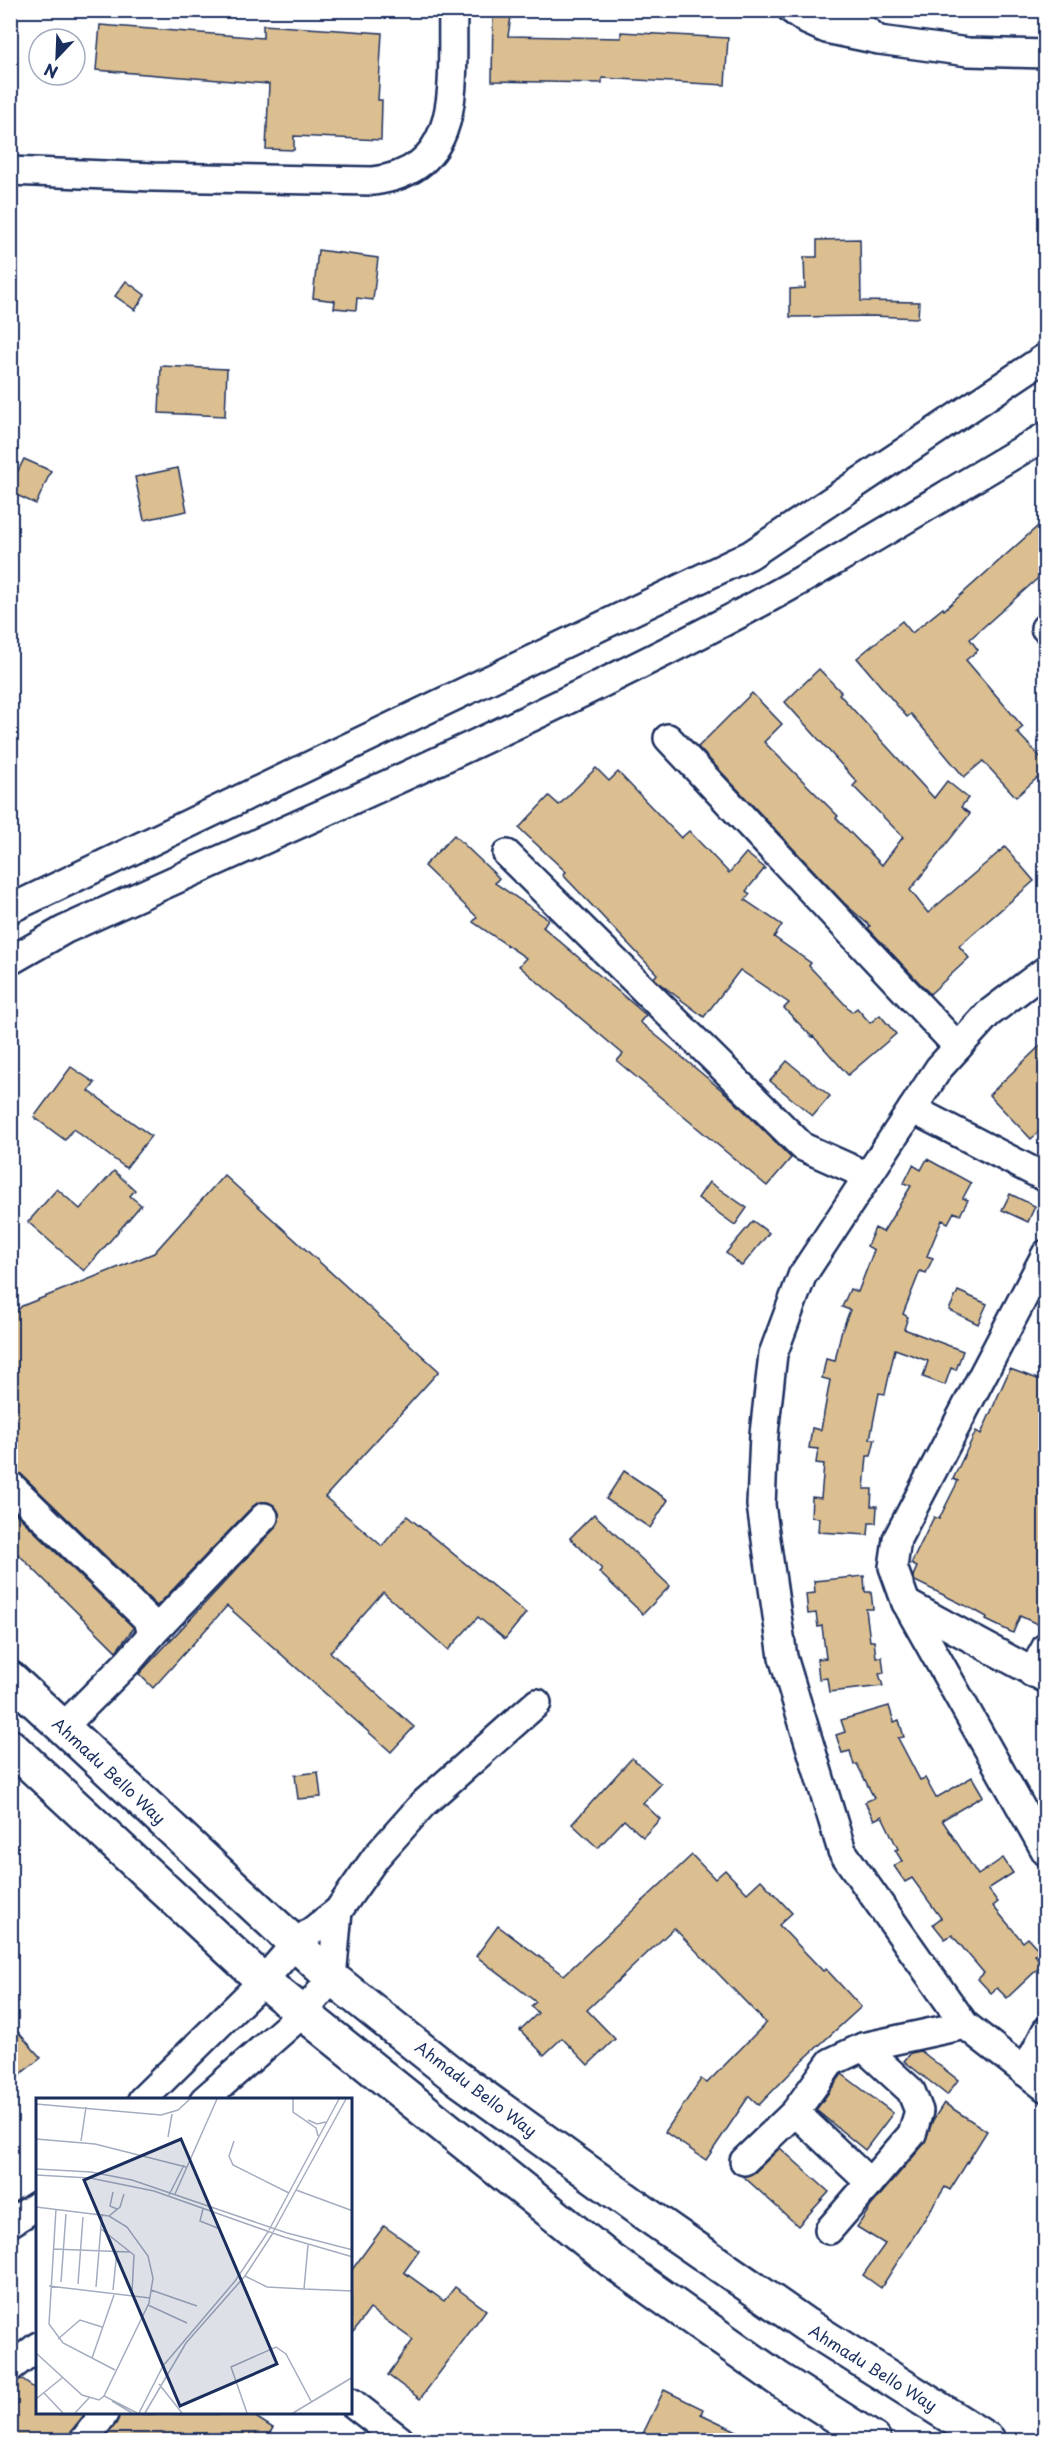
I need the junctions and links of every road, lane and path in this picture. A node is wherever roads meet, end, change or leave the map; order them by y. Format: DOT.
graph roads {
  1 [pos="453,10"];
  2 [pos="792,10"];
  3 [pos="841,10"];
  4 [pos="879,40"];
  5 [pos="1046,54"];
  6 [pos="10,171"];
  7 [pos="1046,357"];
  8 [pos="1046,436"];
  9 [pos="668,738"];
  10 [pos="507,854"];
  11 [pos="10,909"];
  12 [pos="10,961"];
  13 [pos="1046,970"];
  14 [pos="958,1047"];
  15 [pos="912,1109"];
  16 [pos="868,1176"];
  17 [pos="1046,1178"];
  18 [pos="1046,1254"];
  19 [pos="10,1485"];
  20 [pos="264,1517"];
  21 [pos="906,1603"];
  22 [pos="152,1634"];
  23 [pos="1046,1647"];
  24 [pos="1039,1676"];
  25 [pos="10,1678"];
  26 [pos="537,1703"];
  27 [pos="63,1727"];
  28 [pos="10,1746"];
  29 [pos="1046,1852"];
  30 [pos="338,1911"];
  31 [pos="295,1944"];
  32 [pos="332,1978"];
  33 [pos="263,1981"];
  34 [pos="303,2013"];
  35 [pos="965,2025"];
  36 [pos="1046,2031"];
  37 [pos="863,2047"];
  38 [pos="1035,2080"];
  39 [pos="144,2098"];
  40 [pos="206,2098"];
  41 [pos="795,2112"];
  42 [pos="744,2162"];
  43 [pos="870,2183"];
  44 [pos="36,2206"];
  45 [pos="10,2223"];
  46 [pos="829,2230"];
  47 [pos="36,2348"];
  48 [pos="10,2368"];
  49 [pos="352,2403"];
  50 [pos="103,2415"];
  51 [pos="84,2440"];
  52 [pos="400,2440"];
  53 [pos="874,2440"];
  54 [pos="987,2440"];
  1 -- 6 [label="street"];
  2 -- 4 [label="street"];
  3 -- 4 [label="street"];
  4 -- 5 [label="street"];
  7 -- 11 [label="street"];
  8 -- 12 [label="street"];
  9 -- 14 [label="street"];
  10 -- 16 [label="street"];
  13 -- 14 [label="street"];
  14 -- 15 [label="street"];
  15 -- 16 [label="street"];
  15 -- 17 [label="street"];
  16 -- 35 [label="street"];
  18 -- 21 [label="street"];
  19 -- 22 [label="street"];
  20 -- 22 [label="street"];
  21 -- 24 [label="street"];
  21 -- 29 [label="street"];
  22 -- 27 [label="street"];
  23 -- 24 [label="street"];
  25 -- 27 [label="main road, Ahmadu Bello Way"];
  26 -- 30 [label="street"];
  27 -- 31 [label="main road, Ahmadu Bello Way"];
  28 -- 33 [label="main road"];
  30 -- 31 [label="street"];
  30 -- 32 [label="street"];
  31 -- 32 [label="main road, Ahmadu Bello Way"];
  31 -- 33 [label="street"];
  32 -- 34 [label="street"];
  32 -- 54 [label="main road, Ahmadu Bello Way"];
  33 -- 34 [label="main road"];
  33 -- 39 [label="street"];
  34 -- 40 [label="street"];
  34 -- 53 [label="main road"];
  35 -- 37 [label="street"];
  35 -- 38 [label="street"];
  36 -- 38 [label="street"];
  37 -- 41 [label="street"];
  37 -- 43 [label="street"];
  41 -- 42 [label="street"];
  41 -- 43 [label="street"];
  43 -- 46 [label="street"];
  44 -- 45 [label="street"];
  47 -- 48 [label="street"];
  49 -- 52 [label="street"];
  50 -- 51 [label="street"];
}
